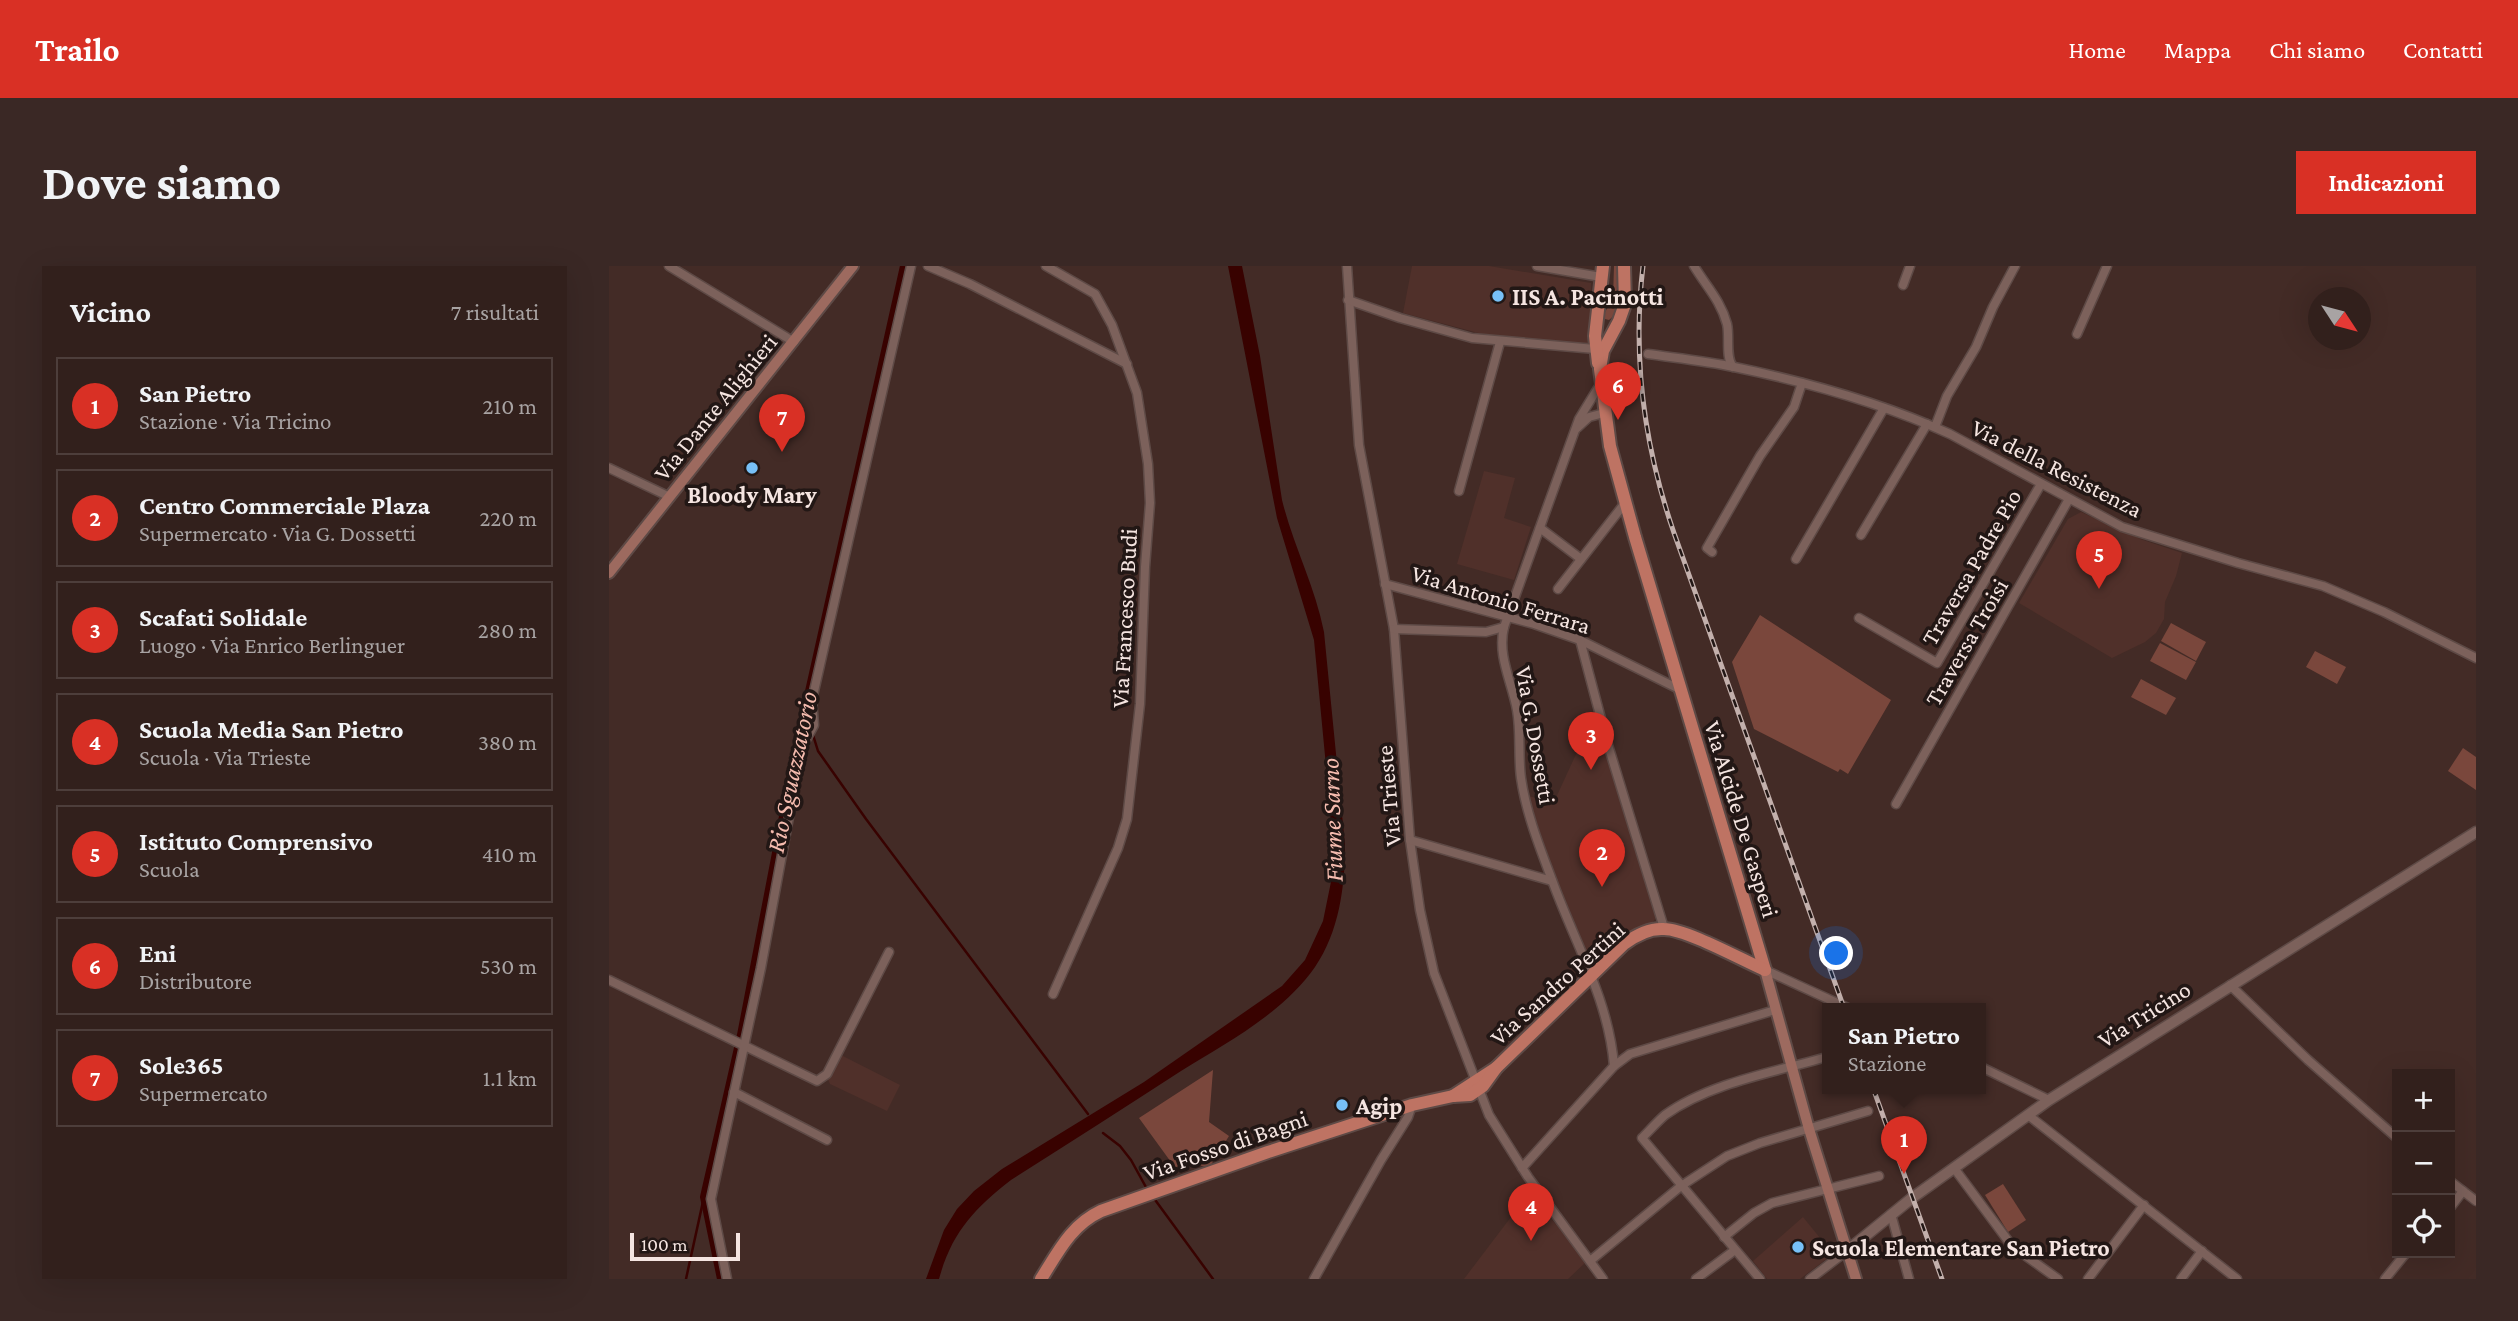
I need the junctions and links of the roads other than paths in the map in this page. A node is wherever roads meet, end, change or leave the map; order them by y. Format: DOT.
graph roads {
  1 [pos="670,266"];
  2 [pos="853,266"];
  3 [pos="911,266"];
  4 [pos="928,266"];
  5 [pos="1046,266"];
  6 [pos="1347,266"];
  7 [pos="1537,266"];
  8 [pos="1624,266"];
  9 [pos="1910,266"];
  10 [pos="2015,266"];
  11 [pos="2107,266"];
  12 [pos="1694,267"];
  13 [pos="1602,272"];
  14 [pos="1903,285"];
  15 [pos="1348,300"];
  16 [pos="1598,312"];
  17 [pos="1619,321"];
  18 [pos="2077,334"];
  19 [pos="794,342"];
  20 [pos="1500,342"];
  21 [pos="1595,349"];
  22 [pos="1648,354"];
  23 [pos="1127,364"];
  24 [pos="1733,367"];
  25 [pos="1600,369"];
  26 [pos="1601,383"];
  27 [pos="1802,383"];
  28 [pos="1884,408"];
  29 [pos="1604,413"];
  30 [pos="1931,426"];
  31 [pos="1574,430"];
  32 [pos="609,468"];
  33 [pos="2041,484"];
  34 [pos="1459,491"];
  35 [pos="670,497"];
  36 [pos="2069,499"];
  37 [pos="1625,503"];
  38 [pos="1539,528"];
  39 [pos="1861,535"];
  40 [pos="1712,552"];
  41 [pos="1581,559"];
  42 [pos="1796,559"];
  43 [pos="609,573"];
  44 [pos="1385,584"];
  45 [pos="1558,589"];
  46 [pos="1508,618"];
  47 [pos="1859,618"];
  48 [pos="1504,627"];
  49 [pos="1394,629"];
  50 [pos="1486,632"];
  51 [pos="1580,640"];
  52 [pos="1501,646"];
  53 [pos="2476,658"];
  54 [pos="1681,690"];
  55 [pos="1896,804"];
  56 [pos="2476,831"];
  57 [pos="1410,840"];
  58 [pos="1552,881"];
  59 [pos="1664,929"];
  60 [pos="889,952"];
  61 [pos="1765,970"];
  62 [pos="1592,976"];
  63 [pos="609,980"];
  64 [pos="2230,985"];
  65 [pos="1053,994"];
  66 [pos="1838,1003"];
  67 [pos="1775,1010"];
  68 [pos="744,1045"];
  69 [pos="1612,1045"];
  70 [pos="1630,1054"];
  71 [pos="1822,1058"];
  72 [pos="1613,1066"];
  73 [pos="1791,1067"];
  74 [pos="1986,1068"];
  75 [pos="1476,1087"];
  76 [pos="734,1092"];
  77 [pos="2049,1100"];
  78 [pos="1412,1105"];
  79 [pos="1868,1111"];
  80 [pos="2028,1115"];
  81 [pos="1809,1129"];
  82 [pos="2392,1134"];
  83 [pos="827,1140"];
  84 [pos="1523,1168"];
  85 [pos="1954,1168"];
  86 [pos="1879,1176"];
  87 [pos="2455,1185"];
  88 [pos="1681,1186"];
  89 [pos="1828,1188"];
  90 [pos="2463,1191"];
  91 [pos="2455,1201"];
  92 [pos="2476,1201"];
  93 [pos="2144,1205"];
  94 [pos="1891,1214"];
  95 [pos="1724,1237"];
  96 [pos="1735,1250"];
  97 [pos="1848,1250"];
  98 [pos="2202,1251"];
  99 [pos="2402,1258"];
  100 [pos="1590,1261"];
  101 [pos="727,1279"];
  102 [pos="1041,1279"];
  103 [pos="1314,1279"];
  104 [pos="1603,1279"];
  105 [pos="1696,1279"];
  106 [pos="1760,1279"];
  107 [pos="1810,1279"];
  108 [pos="1856,1279"];
  109 [pos="1909,1279"];
  110 [pos="2059,1279"];
  111 [pos="2088,1279"];
  112 [pos="2181,1279"];
  113 [pos="2237,1279"];
  114 [pos="2385,1279"];
  1 -- 19 [label="street"];
  2 -- 19 [label="main road, Via Dante Alighieri"];
  3 -- 68 [label="street"];
  4 -- 23 [label="street"];
  5 -- 23 [label="street, Via Francesco Budi"];
  6 -- 15 [label="street, Via Trieste"];
  7 -- 13 [label="street"];
  8 -- 17 [label="main road, Via Alcide De Gasperi"];
  9 -- 14 [label="street"];
  10 -- 30 [label="street"];
  11 -- 18 [label="street"];
  12 -- 24 [label="street"];
  13 -- 16 [label="main road, Via Alcide De Gasperi"];
  15 -- 20 [label="street"];
  15 -- 44 [label="street, Via Trieste"];
  16 -- 17 [label="main road"];
  16 -- 21 [label="main road, Via Alcide De Gasperi"];
  17 -- 25 [label="main road, Via Alcide De Gasperi"];
  19 -- 35 [label="main road, Via Dante Alighieri"];
  20 -- 21 [label="street"];
  20 -- 34 [label="street"];
  21 -- 25 [label="main road, Via Alcide De Gasperi"];
  22 -- 24 [label="street, Via della Resistenza"];
  23 -- 65 [label="street, Via Francesco Budi"];
  24 -- 27 [label="street, Via della Resistenza"];
  25 -- 26 [label="main road, Via Alcide De Gasperi"];
  26 -- 29 [label="main road, Via Alcide De Gasperi"];
  26 -- 31 [label="street, Via G. Dossetti"];
  27 -- 28 [label="street, Via della Resistenza"];
  27 -- 40 [label="street"];
  28 -- 30 [label="street, Via della Resistenza"];
  28 -- 42 [label="street"];
  29 -- 31 [label="street"];
  29 -- 37 [label="main road, Via Alcide De Gasperi"];
  30 -- 33 [label="street, Via della Resistenza"];
  30 -- 39 [label="street"];
  31 -- 38 [label="street, Via G. Dossetti"];
  32 -- 35 [label="street"];
  33 -- 36 [label="street, Via della Resistenza"];
  33 -- 47 [label="street, Traversa Padre Pio"];
  35 -- 43 [label="main road, Via Dante Alighieri"];
  36 -- 53 [label="street, Via della Resistenza"];
  36 -- 55 [label="street, Traversa Troisi"];
  37 -- 41 [label="street"];
  37 -- 54 [label="main road, Via Alcide De Gasperi"];
  38 -- 41 [label="street"];
  38 -- 46 [label="street, Via G. Dossetti"];
  41 -- 45 [label="street"];
  44 -- 46 [label="street, Via Antonio Ferrara"];
  44 -- 49 [label="street, Via Trieste"];
  46 -- 48 [label="street, Via G. Dossetti"];
  46 -- 51 [label="street, Via Antonio Ferrara"];
  48 -- 50 [label="street"];
  48 -- 52 [label="street, Via G. Dossetti"];
  49 -- 50 [label="street"];
  49 -- 57 [label="street, Via Trieste"];
  50 -- 52 [label="street"];
  51 -- 54 [label="street, Via Antonio Ferrara"];
  51 -- 59 [label="street"];
  52 -- 58 [label="street, Via G. Dossetti"];
  54 -- 61 [label="main road, Via Alcide De Gasperi"];
  56 -- 64 [label="street, Via Tricino"];
  57 -- 58 [label="street"];
  57 -- 75 [label="street, Via Trieste"];
  58 -- 62 [label="street, Via G. Dossetti"];
  59 -- 61 [label="main road, Via Sandro Pertini"];
  59 -- 62 [label="main road, Via Sandro Pertini"];
  60 -- 68 [label="street"];
  61 -- 66 [label="street"];
  61 -- 67 [label="main road, Via Alcide De Gasperi"];
  62 -- 69 [label="street, Via G. Dossetti"];
  62 -- 75 [label="main road, Via Sandro Pertini"];
  63 -- 68 [label="street"];
  64 -- 77 [label="street, Via Tricino"];
  64 -- 82 [label="street"];
  67 -- 70 [label="street"];
  67 -- 73 [label="main road, Via Alcide De Gasperi"];
  68 -- 76 [label="street"];
  69 -- 70 [label="street"];
  69 -- 72 [label="street, Via G. Dossetti"];
  70 -- 72 [label="street"];
  71 -- 73 [label="street"];
  72 -- 84 [label="street"];
  73 -- 81 [label="main road, Via Alcide De Gasperi"];
  73 -- 88 [label="street"];
  74 -- 77 [label="street"];
  75 -- 78 [label="main road, Via Fosso di Bagni"];
  75 -- 84 [label="street, Via Trieste"];
  76 -- 83 [label="street"];
  76 -- 101 [label="street"];
  77 -- 80 [label="street, Via Tricino"];
  78 -- 102 [label="main road, Via Fosso di Bagni"];
  78 -- 103 [label="street"];
  79 -- 81 [label="street"];
  80 -- 85 [label="street, Via Tricino"];
  80 -- 93 [label="street"];
  81 -- 88 [label="street"];
  81 -- 89 [label="main road, Via Alcide De Gasperi"];
  84 -- 100 [label="street, Via Trieste"];
  85 -- 94 [label="street, Via Tricino"];
  85 -- 110 [label="street"];
  86 -- 89 [label="street"];
  87 -- 90 [label="street"];
  88 -- 95 [label="street"];
  88 -- 100 [label="street"];
  89 -- 95 [label="street"];
  89 -- 97 [label="main road, Via Alcide De Gasperi"];
  90 -- 91 [label="street"];
  90 -- 92 [label="street"];
  93 -- 98 [label="street"];
  93 -- 111 [label="street"];
  94 -- 97 [label="street, Via Tricino"];
  94 -- 109 [label="street"];
  95 -- 96 [label="street"];
  96 -- 105 [label="street"];
  96 -- 106 [label="street"];
  97 -- 107 [label="street"];
  97 -- 108 [label="main road, Via Alcide De Gasperi"];
  98 -- 112 [label="street"];
  98 -- 113 [label="street"];
  99 -- 114 [label="street"];
  100 -- 104 [label="street, Via Trieste"];
}
